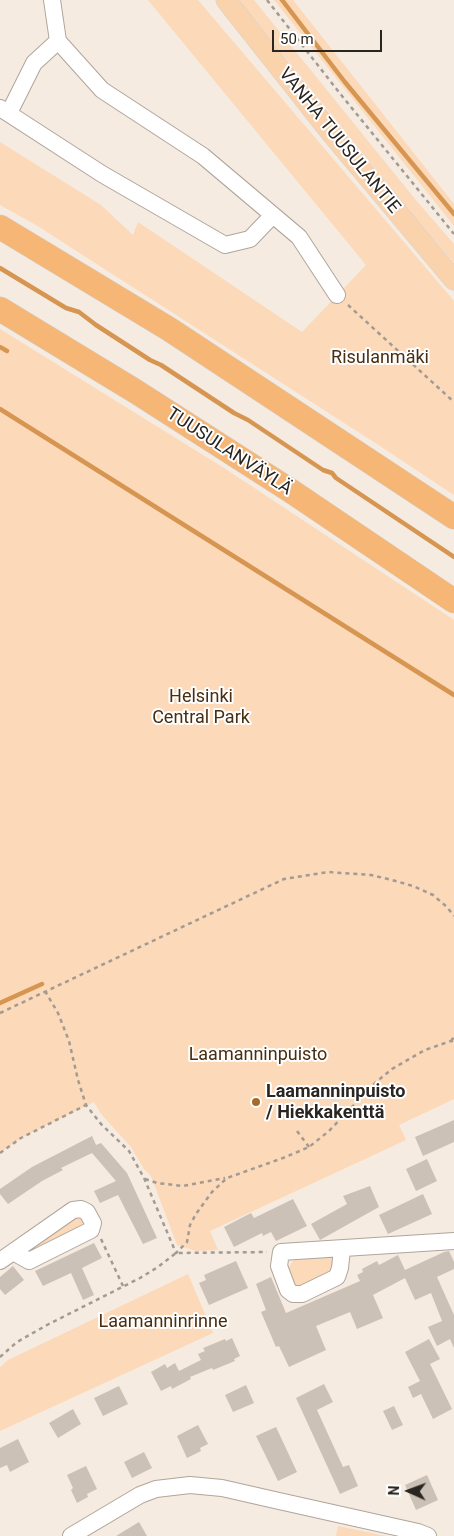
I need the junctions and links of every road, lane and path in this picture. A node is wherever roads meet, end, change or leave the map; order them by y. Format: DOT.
graph roads {
  1 [pos="52,0"];
  2 [pos="226,0"];
  3 [pos="267,0"];
  4 [pos="58,41"];
  5 [pos="4,111"];
  6 [pos="273,215"];
  7 [pos="0,227"];
  8 [pos="454,234"];
  9 [pos="454,280"];
  10 [pos="338,295"];
  11 [pos="0,309"];
  12 [pos="454,402"];
  13 [pos="454,517"];
  14 [pos="454,601"];
  15 [pos="454,916"];
  16 [pos="45,991"];
  17 [pos="0,1012"];
  18 [pos="454,1037"];
  19 [pos="452,1041"];
  20 [pos="86,1105"];
  21 [pos="297,1130"];
  22 [pos="309,1147"];
  23 [pos="0,1153"];
  24 [pos="144,1178"];
  25 [pos="227,1178"];
  26 [pos="91,1230"];
  27 [pos="454,1241"];
  28 [pos="342,1249"];
  29 [pos="281,1252"];
  30 [pos="176,1253"];
  31 [pos="7,1256"];
  32 [pos="123,1286"];
  33 [pos="0,1357"];
  34 [pos="71,1536"];
  35 [pos="428,1536"];
  1 -- 4 [label="street"];
  2 -- 9 [label="main road, VANHA TUUSULANTIE"];
  3 -- 8 [label="path"];
  4 -- 5 [label="street"];
  4 -- 6 [label="street"];
  5 -- 6 [label="street"];
  6 -- 10 [label="street"];
  7 -- 13 [label="highway"];
  10 -- 12 [label="path"];
  11 -- 14 [label="highway, TUUSULANVÄYLÄ"];
  15 -- 16 [label="path"];
  16 -- 17 [label="path"];
  16 -- 20 [label="path"];
  18 -- 19 [label="path"];
  19 -- 22 [label="path"];
  20 -- 23 [label="path"];
  20 -- 24 [label="path"];
  21 -- 22 [label="path"];
  22 -- 25 [label="path"];
  24 -- 25 [label="path"];
  24 -- 30 [label="path"];
  25 -- 30 [label="path"];
  26 -- 31 [label="street"];
  26 -- 31 [label="street"];
  26 -- 32 [label="path"];
  27 -- 28 [label="street"];
  28 -- 29 [label="street"];
  28 -- 29 [label="street"];
  29 -- 30 [label="path"];
  30 -- 32 [label="path"];
  32 -- 33 [label="path"];
  34 -- 35 [label="street"];
}
